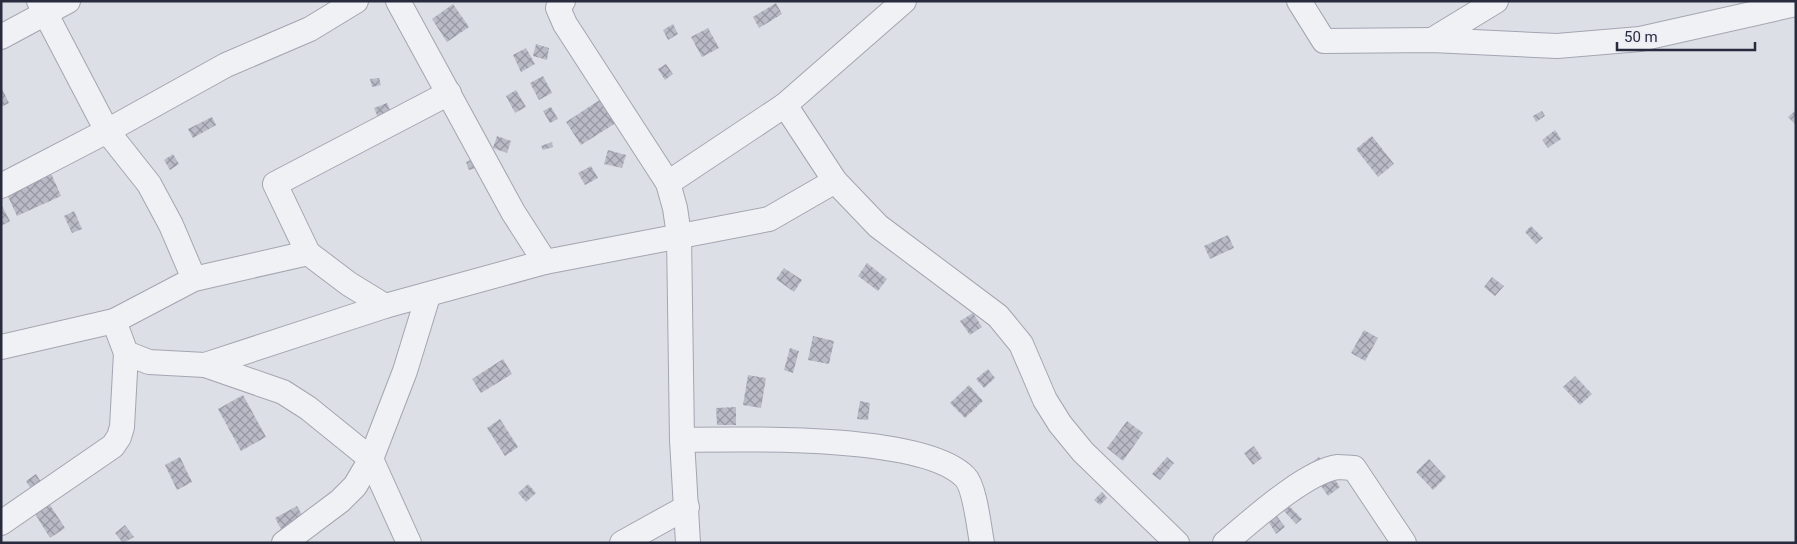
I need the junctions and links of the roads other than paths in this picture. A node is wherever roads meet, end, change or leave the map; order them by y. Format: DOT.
graph roads {
  1 [pos="68,1"];
  2 [pos="356,1"];
  3 [pos="398,1"];
  4 [pos="563,1"];
  5 [pos="904,1"];
  6 [pos="1299,1"];
  7 [pos="1496,1"];
  8 [pos="1796,4"];
  9 [pos="42,7"];
  10 [pos="1468,8"];
  11 [pos="1,37"];
  12 [pos="1432,40"];
  13 [pos="449,93"];
  14 [pos="785,105"];
  15 [pos="107,131"];
  16 [pos="834,181"];
  17 [pos="668,183"];
  18 [pos="1,186"];
  19 [pos="679,235"];
  20 [pos="308,253"];
  21 [pos="545,262"];
  22 [pos="194,279"];
  23 [pos="428,296"];
  24 [pos="385,306"];
  25 [pos="114,321"];
  26 [pos="1,346"];
  27 [pos="126,353"];
  28 [pos="205,364"];
  29 [pos="682,440"];
  30 [pos="371,458"];
  31 [pos="686,506"];
  32 [pos="1,524"];
  33 [pos="284,543"];
  34 [pos="409,543"];
  35 [pos="622,543"];
  36 [pos="688,543"];
  37 [pos="982,543"];
  38 [pos="1177,543"];
  39 [pos="1225,543"];
  40 [pos="1404,543"];
  1 -- 9 [label="street"];
  2 -- 15 [label="street"];
  3 -- 13 [label="street"];
  4 -- 17 [label="street"];
  5 -- 14 [label="street"];
  6 -- 12 [label="street"];
  7 -- 10 [label="street"];
  8 -- 12 [label="street"];
  9 -- 11 [label="street"];
  9 -- 15 [label="street"];
  10 -- 12 [label="street"];
  13 -- 20 [label="street"];
  13 -- 21 [label="street"];
  14 -- 16 [label="street"];
  14 -- 17 [label="street"];
  15 -- 18 [label="street"];
  15 -- 22 [label="street"];
  16 -- 19 [label="street"];
  16 -- 38 [label="street"];
  17 -- 19 [label="street"];
  19 -- 21 [label="street"];
  19 -- 29 [label="street"];
  20 -- 22 [label="street"];
  20 -- 24 [label="street"];
  21 -- 23 [label="street"];
  22 -- 25 [label="street"];
  23 -- 24 [label="street"];
  23 -- 30 [label="street"];
  24 -- 28 [label="street"];
  25 -- 26 [label="street"];
  25 -- 27 [label="street"];
  27 -- 28 [label="street"];
  27 -- 32 [label="street"];
  28 -- 30 [label="street"];
  29 -- 31 [label="street"];
  29 -- 37 [label="street"];
  30 -- 33 [label="street"];
  30 -- 34 [label="street"];
  31 -- 35 [label="street"];
  31 -- 36 [label="street"];
  39 -- 40 [label="street"];
}
